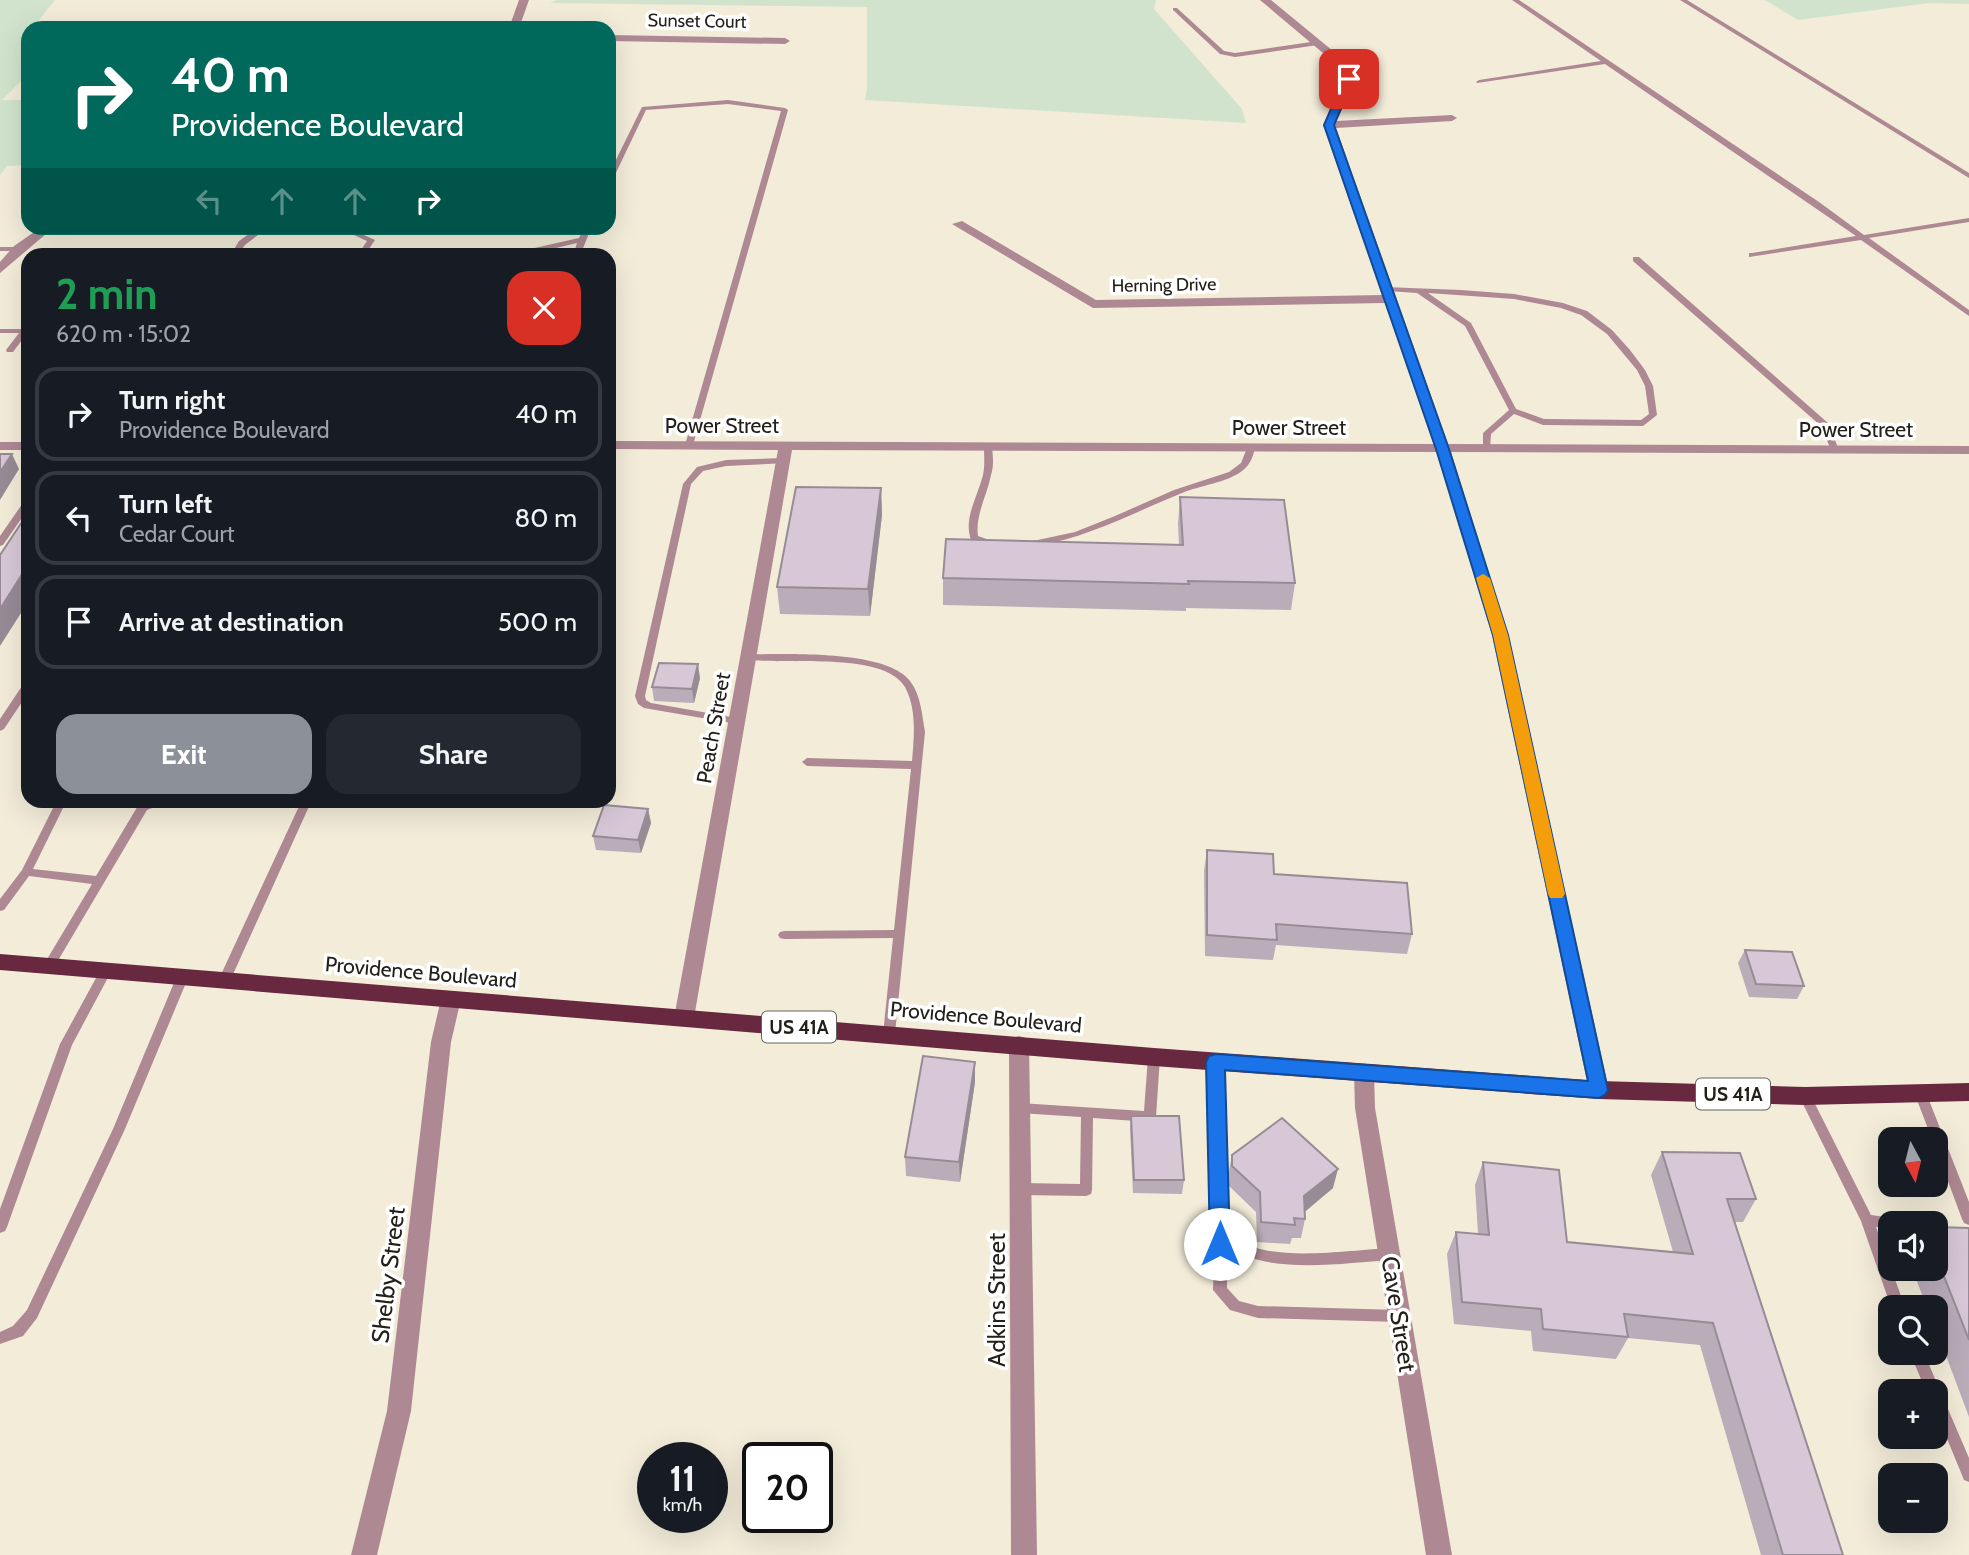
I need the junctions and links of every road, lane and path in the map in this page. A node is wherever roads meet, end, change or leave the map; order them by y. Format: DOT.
graph roads {
  1 [pos="524,0"];
  2 [pos="1265,0"];
  3 [pos="1515,0"];
  4 [pos="1682,0"];
  5 [pos="1175,9"];
  6 [pos="516,21"];
  7 [pos="616,38"];
  8 [pos="785,41"];
  9 [pos="1318,43"];
  10 [pos="1607,62"];
  11 [pos="1479,82"];
  12 [pos="1452,118"];
  13 [pos="1329,125"];
  14 [pos="616,166"];
  15 [pos="1969,176"];
  16 [pos="1969,220"];
  17 [pos="958,224"];
  18 [pos="37,235"];
  19 [pos="253,235"];
  20 [pos="360,235"];
  21 [pos="584,235"];
  22 [pos="1866,238"];
  23 [pos="581,240"];
  24 [pos="239,248"];
  25 [pos="366,248"];
  26 [pos="546,248"];
  27 [pos="578,248"];
  28 [pos="0,249"];
  29 [pos="18,249"];
  30 [pos="1752,254"];
  31 [pos="1636,259"];
  32 [pos="0,269"];
  33 [pos="1420,291"];
  34 [pos="1390,294"];
  35 [pos="1969,314"];
  36 [pos="21,329"];
  37 [pos="0,331"];
  38 [pos="21,335"];
  39 [pos="10,351"];
  40 [pos="1513,411"];
  41 [pos="616,445"];
  42 [pos="689,445"];
  43 [pos="0,446"];
  44 [pos="21,446"];
  45 [pos="988,447"];
  46 [pos="1251,448"];
  47 [pos="1443,449"];
  48 [pos="1486,449"];
  49 [pos="1835,450"];
  50 [pos="1969,450"];
  51 [pos="785,454"];
  52 [pos="21,512"];
  53 [pos="0,543"];
  54 [pos="1003,544"];
  55 [pos="1024,544"];
  56 [pos="748,657"];
  57 [pos="21,696"];
  58 [pos="737,721"];
  59 [pos="0,727"];
  60 [pos="807,762"];
  61 [pos="916,765"];
  62 [pos="58,808"];
  63 [pos="142,808"];
  64 [pos="303,808"];
  65 [pos="26,872"];
  66 [pos="99,881"];
  67 [pos="0,907"];
  68 [pos="898,934"];
  69 [pos="784,935"];
  70 [pos="0,961"];
  71 [pos="49,965"];
  72 [pos="106,970"];
  73 [pos="181,978"];
  74 [pos="224,981"];
  75 [pos="452,999"];
  76 [pos="684,1017"];
  77 [pos="889,1034"];
  78 [pos="1019,1044"];
  79 [pos="1154,1056"];
  80 [pos="1216,1062"];
  81 [pos="1364,1073"];
  82 [pos="1599,1090"];
  83 [pos="1969,1092"];
  84 [pos="1921,1095"];
  85 [pos="1805,1096"];
  86 [pos="1019,1108"];
  87 [pos="1087,1112"];
  88 [pos="1021,1189"];
  89 [pos="1969,1219"];
  90 [pos="1867,1220"];
  91 [pos="1220,1221"];
  92 [pos="1878,1221"];
  93 [pos="0,1227"];
  94 [pos="1389,1254"];
  95 [pos="1894,1295"];
  96 [pos="1399,1316"];
  97 [pos="0,1338"];
  98 [pos="1948,1425"];
  99 [pos="1969,1475"];
  100 [pos="364,1555"];
  101 [pos="1024,1555"];
  102 [pos="1439,1555"];
  1 -- 6 [label="street"];
  2 -- 9 [label="street"];
  3 -- 10 [label="lane"];
  4 -- 15 [label="lane"];
  5 -- 9 [label="lane"];
  7 -- 8 [label="street, Sunset Court"];
  9 -- 13 [label="street"];
  10 -- 11 [label="lane"];
  10 -- 22 [label="lane"];
  12 -- 13 [label="street"];
  13 -- 34 [label="street"];
  14 -- 42 [label="lane"];
  16 -- 22 [label="lane"];
  17 -- 34 [label="street, Herning Drive"];
  18 -- 29 [label="street"];
  19 -- 24 [label="lane"];
  20 -- 25 [label="lane"];
  21 -- 23 [label="lane"];
  22 -- 30 [label="lane"];
  22 -- 35 [label="lane"];
  23 -- 26 [label="lane"];
  23 -- 27 [label="lane"];
  28 -- 29 [label="lane"];
  29 -- 32 [label="street"];
  31 -- 49 [label="lane"];
  33 -- 34 [label="lane"];
  33 -- 40 [label="lane"];
  33 -- 40 [label="lane"];
  34 -- 47 [label="street"];
  36 -- 37 [label="lane"];
  38 -- 39 [label="lane"];
  40 -- 48 [label="lane"];
  41 -- 42 [label="street, Power Street"];
  42 -- 51 [label="street, Power Street"];
  43 -- 44 [label="street"];
  45 -- 46 [label="street, Power Street"];
  45 -- 51 [label="street, Power Street"];
  45 -- 54 [label="lane"];
  46 -- 47 [label="street, Power Street"];
  46 -- 55 [label="lane"];
  47 -- 48 [label="street, Power Street"];
  47 -- 82 [label="street"];
  48 -- 49 [label="street, Power Street"];
  49 -- 50 [label="street, Power Street"];
  51 -- 56 [label="street, Peach Street"];
  51 -- 58 [label="lane"];
  52 -- 53 [label="lane"];
  56 -- 58 [label="street, Peach Street"];
  56 -- 61 [label="lane"];
  57 -- 59 [label="lane"];
  58 -- 76 [label="street, Peach Street"];
  60 -- 61 [label="lane"];
  61 -- 68 [label="lane"];
  62 -- 65 [label="lane"];
  63 -- 66 [label="lane"];
  64 -- 74 [label="lane"];
  65 -- 66 [label="lane"];
  65 -- 67 [label="lane"];
  66 -- 71 [label="lane"];
  68 -- 69 [label="lane"];
  68 -- 77 [label="lane"];
  70 -- 71 [label="highway, Providence Boulevard / US 41A"];
  71 -- 72 [label="highway, Providence Boulevard / US 41A"];
  72 -- 73 [label="highway, Providence Boulevard / US 41A"];
  72 -- 93 [label="lane"];
  73 -- 74 [label="highway, Providence Boulevard / US 41A"];
  73 -- 97 [label="lane"];
  74 -- 75 [label="highway, Providence Boulevard / US 41A"];
  75 -- 76 [label="highway, Providence Boulevard / US 41A"];
  75 -- 100 [label="street, Shelby Street"];
  76 -- 77 [label="highway, Providence Boulevard / US 41A"];
  77 -- 78 [label="highway, Providence Boulevard / US 41A"];
  78 -- 79 [label="highway, Providence Boulevard / US 41A"];
  78 -- 86 [label="street, Adkins Street"];
  79 -- 80 [label="highway, Providence Boulevard / US 41A"];
  79 -- 87 [label="lane"];
  80 -- 81 [label="highway, Providence Boulevard / US 41A"];
  80 -- 91 [label="lane"];
  81 -- 82 [label="highway, Providence Boulevard / US 41A"];
  81 -- 94 [label="street, Cave Street"];
  82 -- 85 [label="highway, Providence Boulevard / US 41A"];
  83 -- 84 [label="highway, Providence Boulevard / US 41A"];
  84 -- 85 [label="highway, Providence Boulevard / US 41A"];
  84 -- 89 [label="lane"];
  85 -- 90 [label="lane"];
  86 -- 87 [label="lane"];
  86 -- 88 [label="street, Adkins Street"];
  87 -- 88 [label="lane"];
  88 -- 101 [label="street, Adkins Street"];
  90 -- 92 [label="lane"];
  90 -- 95 [label="lane"];
  91 -- 94 [label="lane"];
  91 -- 96 [label="lane"];
  94 -- 96 [label="street, Cave Street"];
  96 -- 102 [label="street, Cave Street"];
  98 -- 99 [label="lane"];
}
